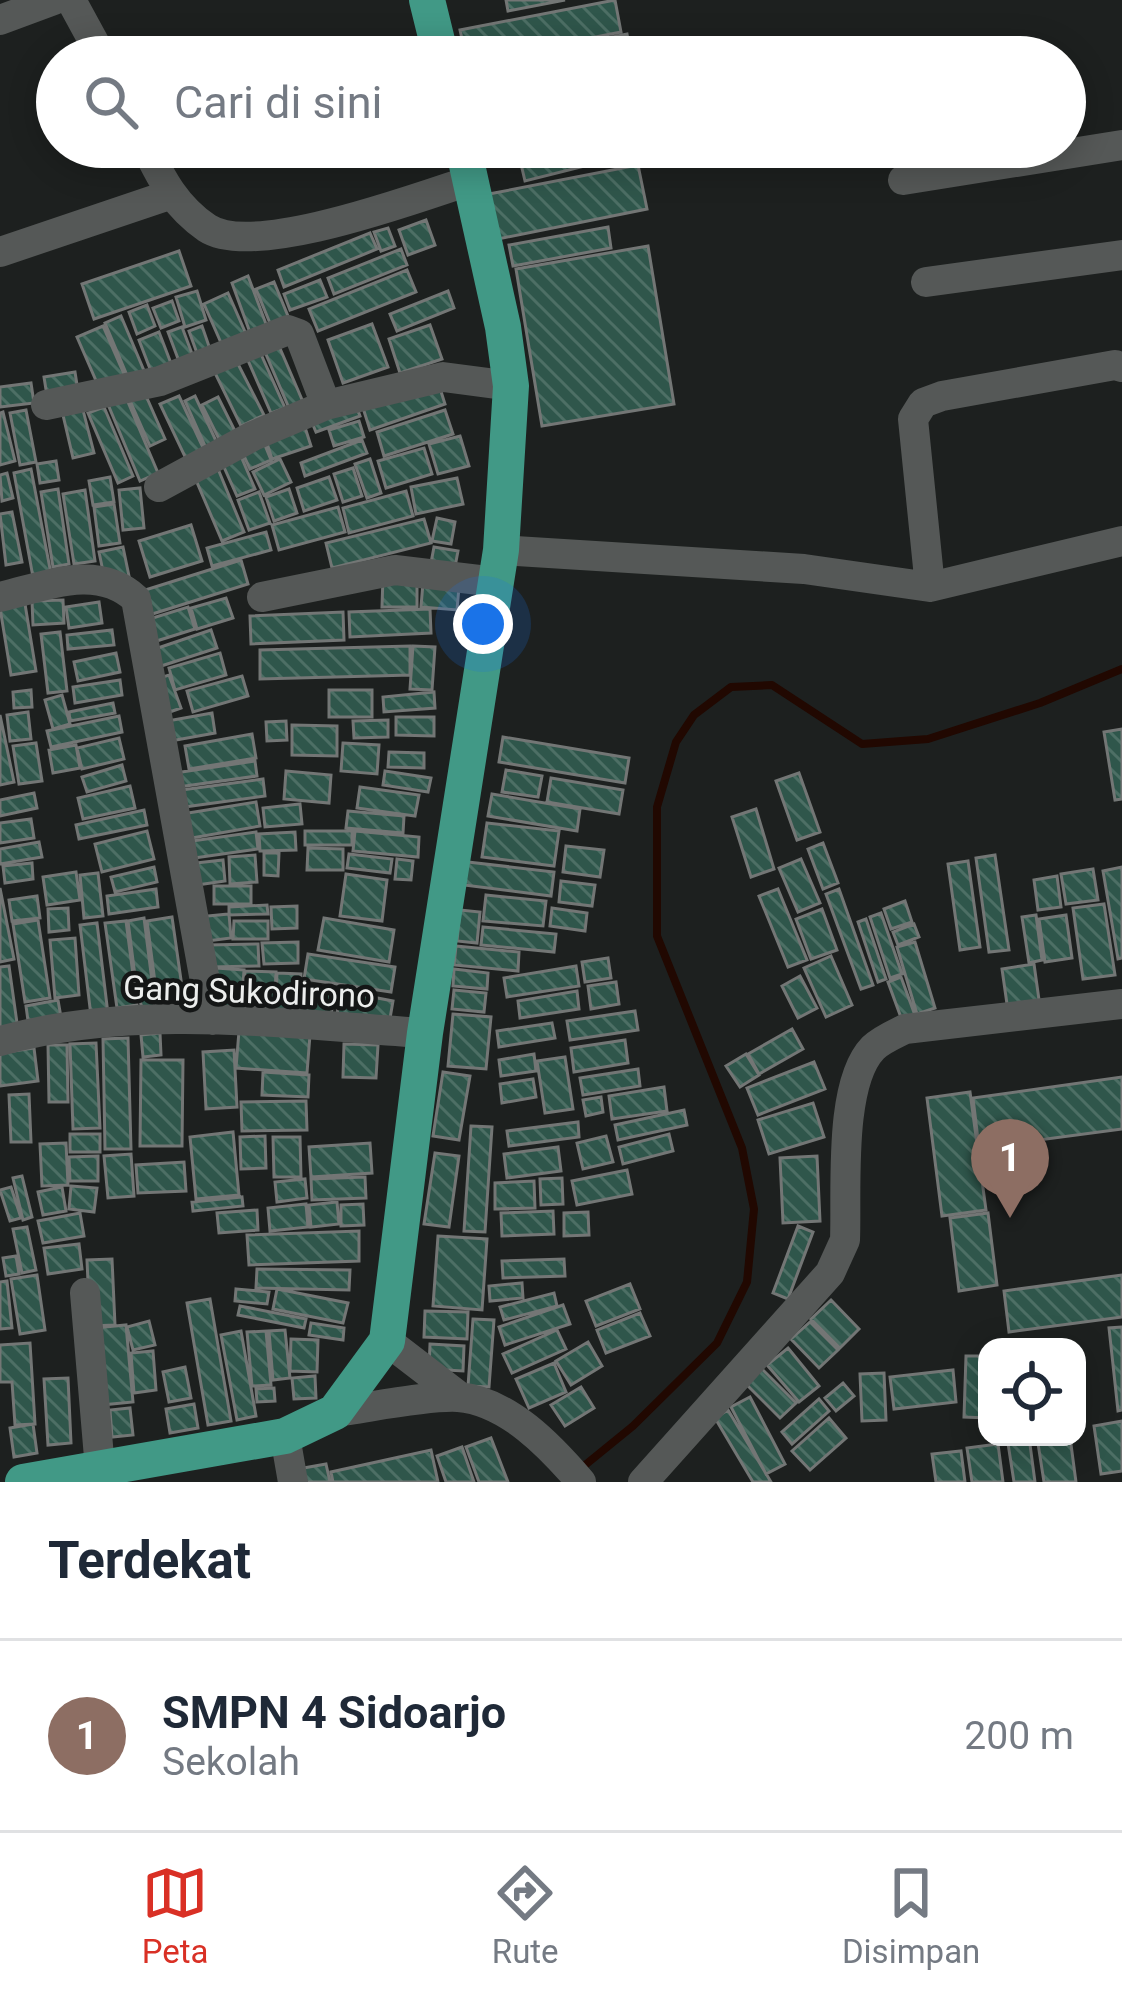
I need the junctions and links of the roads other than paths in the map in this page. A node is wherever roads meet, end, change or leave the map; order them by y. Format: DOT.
graph roads {
  1 [pos="54,0"];
  2 [pos="71,0"];
  3 [pos="427,0"];
  4 [pos="0,20"];
  5 [pos="91,36"];
  6 [pos="436,36"];
  7 [pos="1122,145"];
  8 [pos="1086,151"];
  9 [pos="156,168"];
  10 [pos="459,168"];
  11 [pos="469,168"];
  12 [pos="978,168"];
  13 [pos="903,180"];
  14 [pos="169,195"];
  15 [pos="0,252"];
  16 [pos="1122,255"];
  17 [pos="926,282"];
  18 [pos="1122,368"];
  19 [pos="511,386"];
  20 [pos="46,405"];
  21 [pos="326,405"];
  22 [pos="159,487"];
  23 [pos="1122,541"];
  24 [pos="498,566"];
  25 [pos="930,587"];
  26 [pos="0,596"];
  27 [pos="262,597"];
  28 [pos="1122,1004"];
  29 [pos="212,1020"];
  30 [pos="425,1034"];
  31 [pos="0,1041"];
  32 [pos="86,1293"];
  33 [pos="387,1340"];
  34 [pos="460,1397"];
  35 [pos="334,1412"];
  36 [pos="285,1436"];
  37 [pos="100,1469"];
  38 [pos="23,1482"];
  39 [pos="293,1482"];
  40 [pos="581,1482"];
  41 [pos="643,1482"];
  1 -- 4 [label="street"];
  2 -- 5 [label="street"];
  3 -- 6 [label="main road"];
  7 -- 8 [label="street"];
  9 -- 14 [label="street"];
  10 -- 14 [label="street"];
  11 -- 19 [label="main road"];
  12 -- 13 [label="street"];
  14 -- 15 [label="street"];
  16 -- 17 [label="street"];
  18 -- 25 [label="street"];
  19 -- 21 [label="street"];
  19 -- 24 [label="main road"];
  20 -- 21 [label="street"];
  21 -- 22 [label="street"];
  23 -- 25 [label="street"];
  24 -- 25 [label="street"];
  24 -- 27 [label="street"];
  24 -- 30 [label="main road"];
  26 -- 29 [label="street"];
  28 -- 41 [label="street"];
  29 -- 30 [label="street, Gang Sukodirono"];
  29 -- 31 [label="street, Gang Sukodirono"];
  30 -- 33 [label="main road"];
  32 -- 37 [label="street"];
  33 -- 34 [label="street"];
  33 -- 35 [label="main road"];
  34 -- 35 [label="street"];
  34 -- 40 [label="street"];
  35 -- 36 [label="main road"];
  36 -- 37 [label="main road"];
  36 -- 39 [label="street"];
  37 -- 38 [label="main road"];
}
